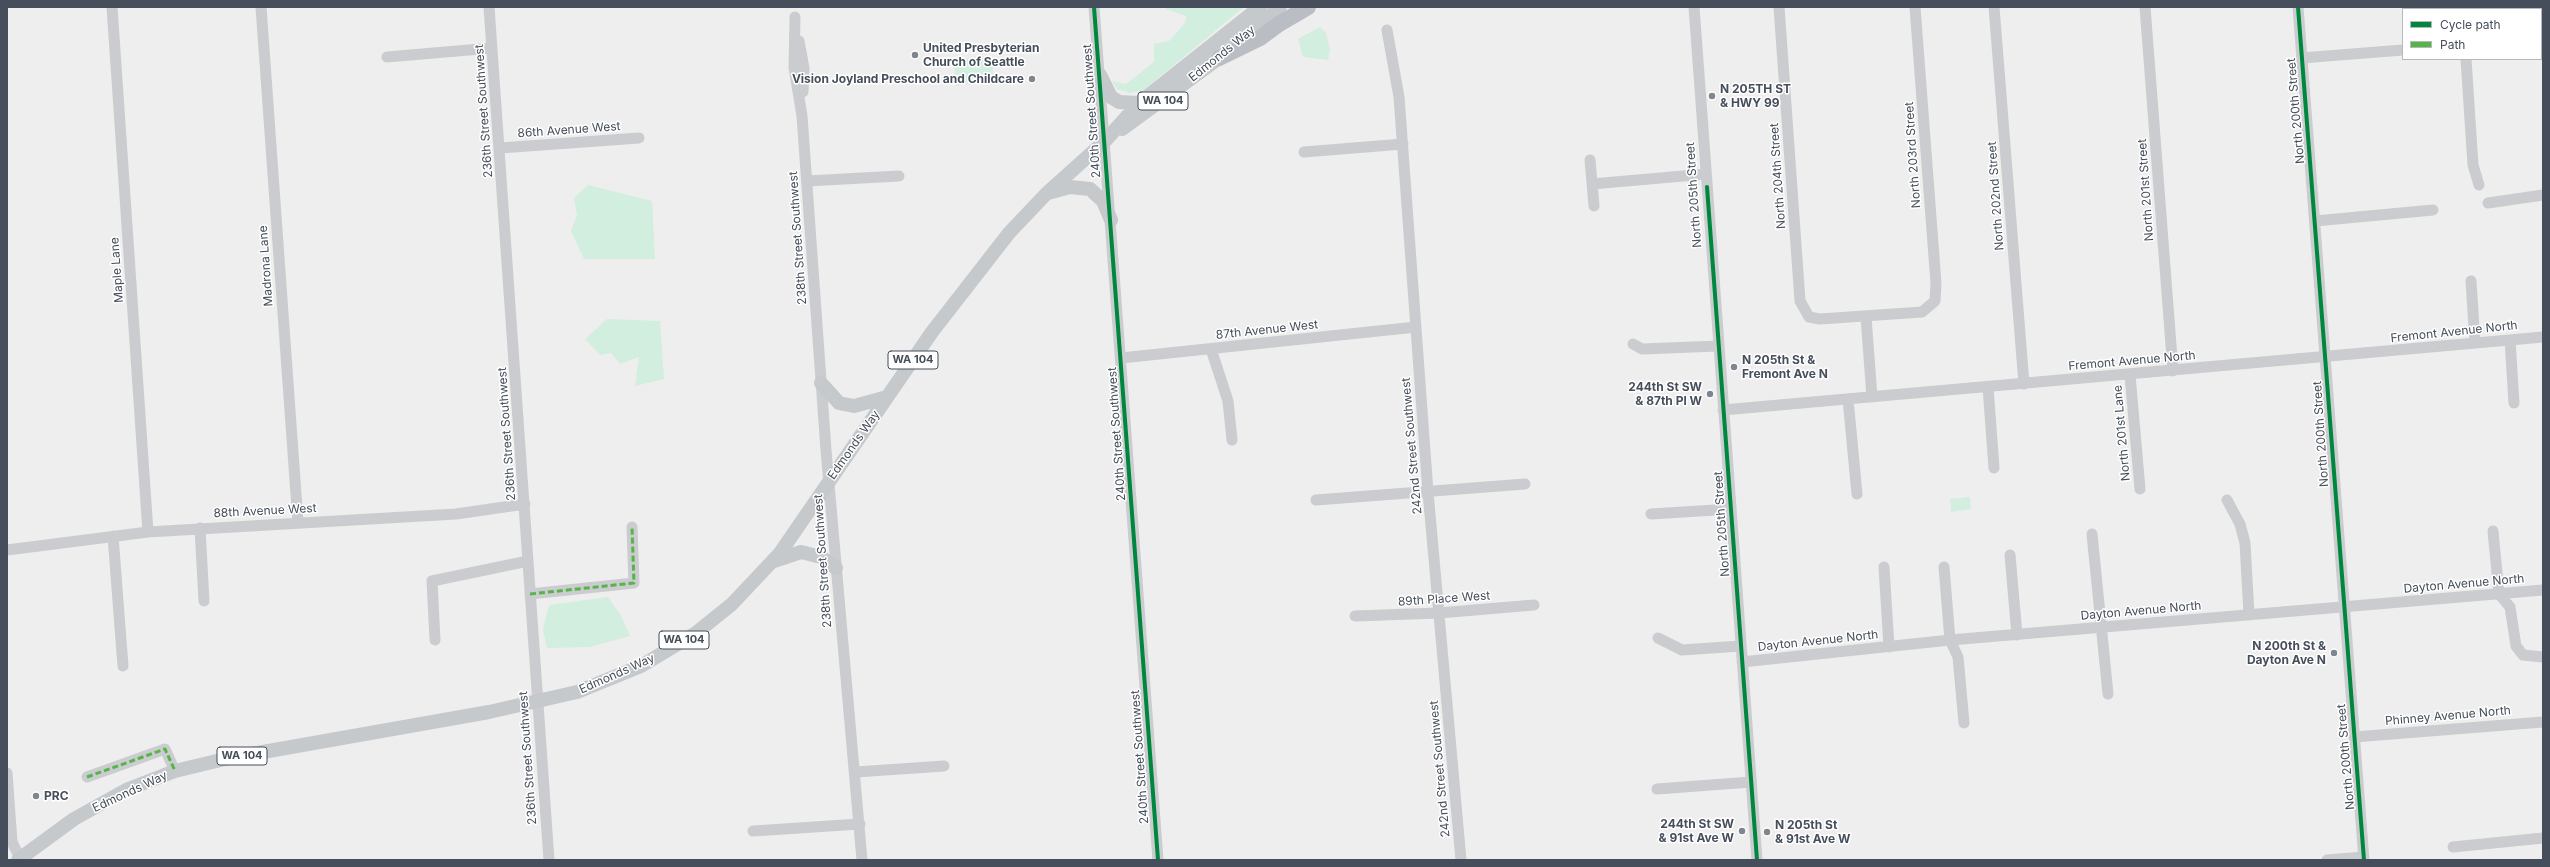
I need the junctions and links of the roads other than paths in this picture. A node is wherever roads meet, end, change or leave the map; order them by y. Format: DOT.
graph roads {
  1 [pos="112,7"];
  2 [pos="261,7"];
  3 [pos="489,7"];
  4 [pos="1094,7"];
  5 [pos="1260,7"];
  6 [pos="1280,7"];
  7 [pos="1308,7"];
  8 [pos="1694,7"];
  9 [pos="1779,7"];
  10 [pos="1916,7"];
  11 [pos="1994,7"];
  12 [pos="2145,7"];
  13 [pos="2298,7"];
  14 [pos="795,12"];
  15 [pos="1387,30"];
  16 [pos="492,48"];
  17 [pos="2402,50"];
  18 [pos="386,57"];
  19 [pos="1219,58"];
  20 [pos="2301,58"];
  21 [pos="2466,60"];
  22 [pos="1100,75"];
  23 [pos="1139,104"];
  24 [pos="639,138"];
  25 [pos="1105,141"];
  26 [pos="1403,144"];
  27 [pos="500,148"];
  28 [pos="1304,152"];
  29 [pos="1590,160"];
  30 [pos="1706,174"];
  31 [pos="899,176"];
  32 [pos="807,182"];
  33 [pos="1592,184"];
  34 [pos="2479,185"];
  35 [pos="1046,194"];
  36 [pos="2543,195"];
  37 [pos="2488,203"];
  38 [pos="1594,206"];
  39 [pos="2433,210"];
  40 [pos="1111,220"];
  41 [pos="2315,221"];
  42 [pos="2471,281"];
  43 [pos="1866,317"];
  44 [pos="1416,327"];
  45 [pos="2543,337"];
  46 [pos="2510,340"];
  47 [pos="2476,343"];
  48 [pos="1632,344"];
  49 [pos="1718,346"];
  50 [pos="1211,349"];
  51 [pos="1121,358"];
  52 [pos="2325,358"];
  53 [pos="2172,371"];
  54 [pos="2130,375"];
  55 [pos="821,383"];
  56 [pos="2024,384"];
  57 [pos="1988,387"];
  58 [pos="887,397"];
  59 [pos="1872,397"];
  60 [pos="1848,399"];
  61 [pos="2514,403"];
  62 [pos="1723,410"];
  63 [pos="1232,440"];
  64 [pos="1994,468"];
  65 [pos="830,480"];
  66 [pos="1525,484"];
  67 [pos="2140,489"];
  68 [pos="1428,492"];
  69 [pos="1857,494"];
  70 [pos="1316,500"];
  71 [pos="2227,500"];
  72 [pos="525,504"];
  73 [pos="1731,509"];
  74 [pos="1651,514"];
  75 [pos="298,522"];
  76 [pos="200,528"];
  77 [pos="632,528"];
  78 [pos="2493,531"];
  79 [pos="148,532"];
  80 [pos="2092,534"];
  81 [pos="114,536"];
  82 [pos="7,550"];
  83 [pos="2010,555"];
  84 [pos="528,561"];
  85 [pos="774,561"];
  86 [pos="1884,567"];
  87 [pos="1944,567"];
  88 [pos="836,568"];
  89 [pos="2543,590"];
  90 [pos="530,594"];
  91 [pos="2499,594"];
  92 [pos="204,601"];
  93 [pos="1534,605"];
  94 [pos="2344,606"];
  95 [pos="1439,613"];
  96 [pos="2249,615"];
  97 [pos="1355,616"];
  98 [pos="2101,628"];
  99 [pos="2017,635"];
  100 [pos="1658,638"];
  101 [pos="435,640"];
  102 [pos="1950,640"];
  103 [pos="1741,646"];
  104 [pos="1890,646"];
  105 [pos="2543,657"];
  106 [pos="1742,662"];
  107 [pos="123,666"];
  108 [pos="2108,694"];
  109 [pos="538,702"];
  110 [pos="2543,722"];
  111 [pos="1964,723"];
  112 [pos="2354,737"];
  113 [pos="944,766"];
  114 [pos="175,771"];
  115 [pos="856,772"];
  116 [pos="7,773"];
  117 [pos="87,777"];
  118 [pos="1751,782"];
  119 [pos="1657,789"];
  120 [pos="860,824"];
  121 [pos="753,831"];
  122 [pos="2543,838"];
  123 [pos="2453,847"];
  124 [pos="19,859"];
  125 [pos="2364,859"];
  126 [pos="549,860"];
  127 [pos="862,860"];
  128 [pos="1158,860"];
  129 [pos="1461,860"];
  130 [pos="1757,860"];
  131 [pos="2327,860"];
  1 -- 79 [label="street, Maple Lane"];
  2 -- 75 [label="street, Madrona Lane"];
  3 -- 16 [label="street, 236th Street Southwest"];
  4 -- 22 [label="street, 240th Street Southwest"];
  5 -- 23 [label="main road, Edmonds Way / WA 104"];
  6 -- 19 [label="main road, Edmonds Way / WA 104"];
  7 -- 19 [label="highway"];
  8 -- 30 [label="street, North 205th Street"];
  9 -- 43 [label="street, North 204th Street"];
  10 -- 43 [label="street, North 203rd Street"];
  11 -- 56 [label="street, North 202nd Street"];
  12 -- 53 [label="street, North 201st Street"];
  13 -- 20 [label="street, North 200th Street"];
  14 -- 32 [label="street, 238th Street Southwest"];
  15 -- 26 [label="street, 242nd Street Southwest"];
  16 -- 18 [label="street"];
  16 -- 27 [label="street, 236th Street Southwest"];
  17 -- 20 [label="street"];
  19 -- 25 [label="main road, Edmonds Way / WA 104"];
  20 -- 41 [label="street, North 200th Street"];
  21 -- 34 [label="street"];
  22 -- 23 [label="main road"];
  22 -- 25 [label="street, 240th Street Southwest"];
  23 -- 25 [label="main road, Edmonds Way / WA 104"];
  24 -- 27 [label="street, 86th Avenue West"];
  25 -- 35 [label="main road, Edmonds Way / WA 104"];
  25 -- 40 [label="street, 240th Street Southwest"];
  26 -- 28 [label="street"];
  26 -- 44 [label="street, 242nd Street Southwest"];
  27 -- 72 [label="street, 236th Street Southwest"];
  29 -- 33 [label="street"];
  30 -- 33 [label="street"];
  30 -- 49 [label="street, North 205th Street"];
  31 -- 32 [label="street"];
  32 -- 55 [label="street, 238th Street Southwest"];
  33 -- 38 [label="street"];
  35 -- 40 [label="main road"];
  35 -- 58 [label="main road, Edmonds Way / WA 104"];
  36 -- 37 [label="street"];
  39 -- 41 [label="street"];
  40 -- 51 [label="street, 240th Street Southwest"];
  41 -- 52 [label="street, North 200th Street"];
  42 -- 47 [label="street"];
  43 -- 59 [label="street"];
  44 -- 50 [label="street, 87th Avenue West"];
  44 -- 68 [label="street, 242nd Street Southwest"];
  45 -- 46 [label="street, Fremont Avenue North"];
  46 -- 47 [label="street, Fremont Avenue North"];
  46 -- 61 [label="street"];
  47 -- 52 [label="street, Fremont Avenue North"];
  48 -- 49 [label="street"];
  49 -- 62 [label="street, North 205th Street"];
  50 -- 51 [label="street, 87th Avenue West"];
  50 -- 63 [label="street"];
  51 -- 128 [label="street, 240th Street Southwest"];
  52 -- 53 [label="street, Fremont Avenue North"];
  52 -- 94 [label="street, North 200th Street"];
  53 -- 54 [label="street, Fremont Avenue North"];
  54 -- 56 [label="street, Fremont Avenue North"];
  54 -- 67 [label="street, North 201st Lane"];
  55 -- 58 [label="main road"];
  55 -- 65 [label="street, 238th Street Southwest"];
  56 -- 57 [label="street, Fremont Avenue North"];
  57 -- 59 [label="street, Fremont Avenue North"];
  57 -- 64 [label="street"];
  58 -- 65 [label="main road, Edmonds Way / WA 104"];
  59 -- 60 [label="street, Fremont Avenue North"];
  60 -- 62 [label="street, Fremont Avenue North"];
  60 -- 69 [label="street"];
  62 -- 73 [label="street, North 205th Street"];
  65 -- 85 [label="main road, Edmonds Way / WA 104"];
  65 -- 88 [label="street, 238th Street Southwest"];
  66 -- 68 [label="street"];
  68 -- 70 [label="street"];
  68 -- 95 [label="street, 242nd Street Southwest"];
  71 -- 96 [label="street"];
  72 -- 75 [label="street, 88th Avenue West"];
  72 -- 84 [label="street, 236th Street Southwest"];
  73 -- 74 [label="street"];
  73 -- 103 [label="street, North 205th Street"];
  75 -- 76 [label="street, 88th Avenue West"];
  76 -- 79 [label="street, 88th Avenue West"];
  76 -- 92 [label="street"];
  77 -- 90 [label="street"];
  78 -- 91 [label="street"];
  79 -- 81 [label="street, 88th Avenue West"];
  80 -- 98 [label="street"];
  81 -- 82 [label="street, 88th Avenue West"];
  81 -- 107 [label="street"];
  83 -- 99 [label="street"];
  84 -- 90 [label="street, 236th Street Southwest"];
  84 -- 101 [label="street"];
  85 -- 88 [label="main road"];
  85 -- 109 [label="main road, Edmonds Way / WA 104"];
  86 -- 104 [label="street"];
  87 -- 102 [label="street"];
  88 -- 115 [label="street, 238th Street Southwest"];
  89 -- 91 [label="street, Dayton Avenue North"];
  90 -- 109 [label="street, 236th Street Southwest"];
  91 -- 94 [label="street, Dayton Avenue North"];
  91 -- 105 [label="street"];
  93 -- 95 [label="street, 89th Place West"];
  94 -- 96 [label="street, Dayton Avenue North"];
  94 -- 112 [label="street, North 200th Street"];
  95 -- 97 [label="street, 89th Place West"];
  95 -- 129 [label="street, 242nd Street Southwest"];
  96 -- 98 [label="street, Dayton Avenue North"];
  98 -- 99 [label="street, Dayton Avenue North"];
  98 -- 108 [label="street"];
  99 -- 102 [label="street, Dayton Avenue North"];
  100 -- 103 [label="street"];
  102 -- 104 [label="street, Dayton Avenue North"];
  102 -- 111 [label="street"];
  103 -- 106 [label="street, North 205th Street"];
  104 -- 106 [label="street, Dayton Avenue North"];
  106 -- 118 [label="street, North 205th Street"];
  109 -- 114 [label="main road, Edmonds Way / WA 104"];
  109 -- 126 [label="street, 236th Street Southwest"];
  110 -- 112 [label="street, Phinney Avenue North"];
  112 -- 125 [label="street, North 200th Street"];
  113 -- 115 [label="street"];
  114 -- 117 [label="street"];
  114 -- 124 [label="main road, Edmonds Way / WA 104"];
  115 -- 120 [label="street, 238th Street Southwest"];
  116 -- 124 [label="street"];
  118 -- 119 [label="street"];
  118 -- 130 [label="street, North 205th Street"];
  120 -- 121 [label="street"];
  120 -- 127 [label="street, 238th Street Southwest"];
  122 -- 123 [label="street"];
  125 -- 131 [label="street"];
}
